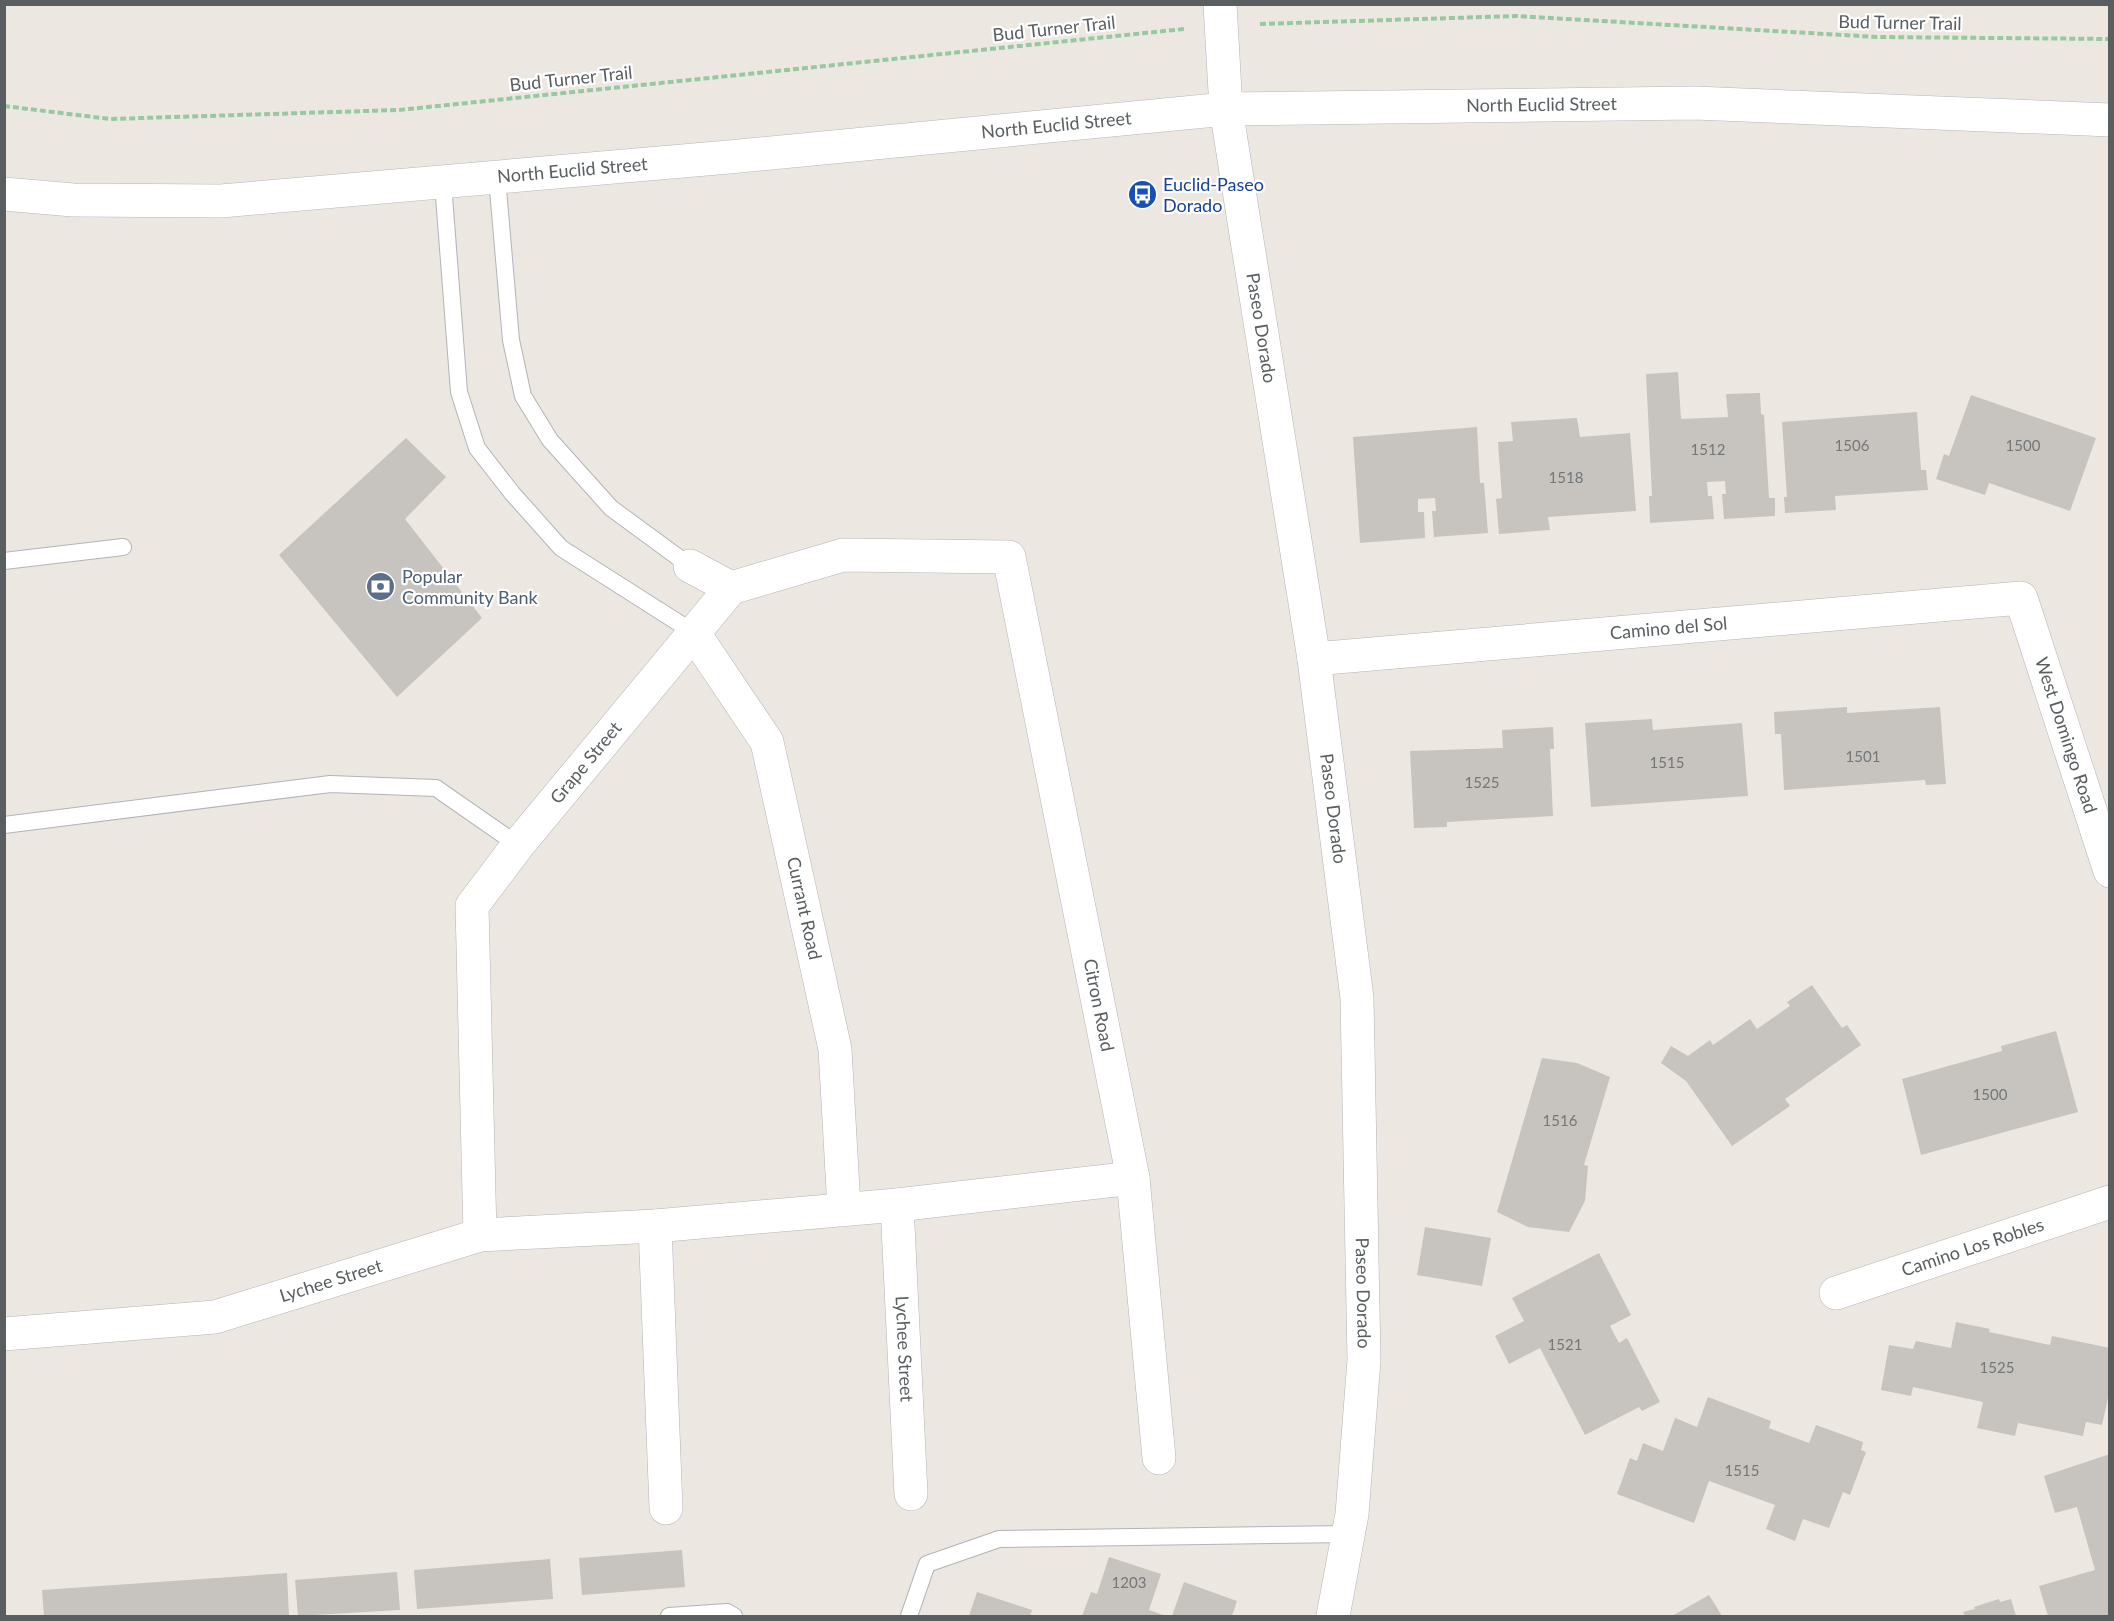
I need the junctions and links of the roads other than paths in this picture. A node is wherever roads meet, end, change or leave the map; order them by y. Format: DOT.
graph roads {
  1 [pos="1221,15"];
  2 [pos="1226,109"];
  3 [pos="2109,120"];
  4 [pos="497,178"];
  5 [pos="443,183"];
  6 [pos="4,194"];
  7 [pos="123,547"];
  8 [pos="4,561"];
  9 [pos="690,566"];
  10 [pos="731,588"];
  11 [pos="2021,598"];
  12 [pos="693,632"];
  13 [pos="1314,659"];
  14 [pos="4,825"];
  15 [pos="518,845"];
  16 [pos="2109,871"];
  17 [pos="1133,1178"];
  18 [pos="2109,1202"];
  19 [pos="897,1205"];
  20 [pos="844,1208"];
  21 [pos="655,1226"];
  22 [pos="480,1235"];
  23 [pos="1836,1293"];
  24 [pos="4,1334"];
  25 [pos="1159,1458"];
  26 [pos="911,1494"];
  27 [pos="666,1508"];
  28 [pos="1348,1534"];
  29 [pos="669,1617"];
  30 [pos="734,1617"];
  31 [pos="909,1617"];
  32 [pos="1334,1617"];
  1 -- 2 [label="street, Paseo Dorado"];
  2 -- 3 [label="street, North Euclid Street"];
  2 -- 4 [label="street, North Euclid Street"];
  2 -- 13 [label="street, Paseo Dorado"];
  4 -- 5 [label="street, North Euclid Street"];
  4 -- 9 [label="lane"];
  5 -- 6 [label="street, North Euclid Street"];
  5 -- 12 [label="lane"];
  7 -- 8 [label="lane"];
  9 -- 10 [label="street"];
  10 -- 12 [label="street, Grape Street"];
  10 -- 17 [label="street, Citron Road"];
  11 -- 13 [label="street, Camino del Sol"];
  11 -- 16 [label="street, West Domingo Road"];
  12 -- 15 [label="street, Grape Street"];
  12 -- 20 [label="street, Currant Road"];
  13 -- 28 [label="street, Paseo Dorado"];
  14 -- 15 [label="lane"];
  15 -- 22 [label="street, Grape Street"];
  17 -- 19 [label="street, Lychee Street"];
  17 -- 25 [label="street, Citron Road"];
  18 -- 23 [label="street, Camino Los Robles"];
  19 -- 20 [label="street, Lychee Street"];
  19 -- 26 [label="street, Lychee Street"];
  20 -- 21 [label="street, Lychee Street"];
  21 -- 22 [label="street, Lychee Street"];
  21 -- 27 [label="street"];
  22 -- 24 [label="street, Lychee Street"];
  28 -- 31 [label="lane"];
  28 -- 32 [label="street, Paseo Dorado"];
  29 -- 30 [label="lane"];
}
